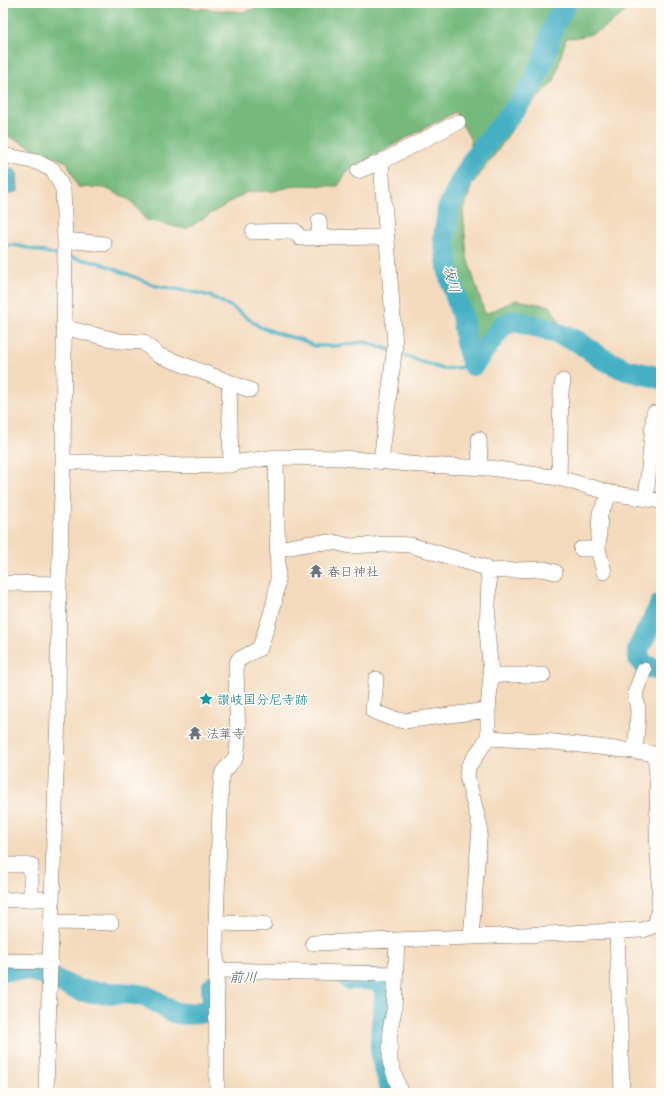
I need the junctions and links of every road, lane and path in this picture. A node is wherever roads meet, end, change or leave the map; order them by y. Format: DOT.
graph roads {
  1 [pos="458,122"];
  2 [pos="3,155"];
  3 [pos="381,162"];
  4 [pos="358,170"];
  5 [pos="319,222"];
  6 [pos="253,232"];
  7 [pos="387,237"];
  8 [pos="320,238"];
  9 [pos="104,244"];
  10 [pos="64,251"];
  11 [pos="63,327"];
  12 [pos="563,381"];
  13 [pos="229,382"];
  14 [pos="250,390"];
  15 [pos="661,414"];
  16 [pos="479,438"];
  17 [pos="276,457"];
  18 [pos="62,462"];
  19 [pos="381,462"];
  20 [pos="231,465"];
  21 [pos="480,468"];
  22 [pos="559,478"];
  23 [pos="611,493"];
  24 [pos="646,499"];
  25 [pos="661,501"];
  26 [pos="278,549"];
  27 [pos="581,549"];
  28 [pos="598,549"];
  29 [pos="488,571"];
  30 [pos="555,572"];
  31 [pos="604,572"];
  32 [pos="3,583"];
  33 [pos="59,584"];
  34 [pos="644,670"];
  35 [pos="491,675"];
  36 [pos="543,675"];
  37 [pos="376,679"];
  38 [pos="488,710"];
  39 [pos="488,738"];
  40 [pos="635,751"];
  41 [pos="3,865"];
  42 [pos="32,899"];
  43 [pos="52,899"];
  44 [pos="3,900"];
  45 [pos="52,922"];
  46 [pos="111,923"];
  47 [pos="216,923"];
  48 [pos="264,924"];
  49 [pos="617,931"];
  50 [pos="471,937"];
  51 [pos="397,940"];
  52 [pos="313,943"];
  53 [pos="3,962"];
  54 [pos="51,968"];
  55 [pos="217,970"];
  56 [pos="394,974"];
  57 [pos="46,1093"];
  58 [pos="217,1093"];
  59 [pos="399,1093"];
  60 [pos="622,1093"];
  1 -- 3 [label="street"];
  2 -- 10 [label="street"];
  3 -- 4 [label="street"];
  3 -- 7 [label="street"];
  5 -- 8 [label="street"];
  6 -- 8 [label="street"];
  7 -- 8 [label="street"];
  7 -- 19 [label="street"];
  9 -- 10 [label="street"];
  10 -- 11 [label="street"];
  11 -- 13 [label="street"];
  11 -- 18 [label="street"];
  12 -- 22 [label="street"];
  13 -- 14 [label="street"];
  13 -- 20 [label="street"];
  15 -- 24 [label="street"];
  16 -- 21 [label="street"];
  17 -- 19 [label="street"];
  17 -- 20 [label="street"];
  17 -- 26 [label="street"];
  18 -- 20 [label="street"];
  18 -- 33 [label="street"];
  19 -- 21 [label="street"];
  21 -- 22 [label="street"];
  22 -- 23 [label="street"];
  23 -- 24 [label="street"];
  23 -- 28 [label="street"];
  24 -- 25 [label="street"];
  26 -- 29 [label="street"];
  26 -- 47 [label="street"];
  27 -- 28 [label="street"];
  28 -- 31 [label="street"];
  29 -- 30 [label="street"];
  29 -- 35 [label="street"];
  32 -- 33 [label="street"];
  33 -- 43 [label="street"];
  34 -- 40 [label="street"];
  35 -- 36 [label="street"];
  35 -- 38 [label="street"];
  37 -- 38 [label="street"];
  38 -- 39 [label="street"];
  39 -- 40 [label="street"];
  39 -- 50 [label="street"];
  40 -- 49 [label="street"];
  41 -- 42 [label="street"];
  42 -- 43 [label="street"];
  42 -- 44 [label="street"];
  43 -- 45 [label="street"];
  45 -- 46 [label="street"];
  45 -- 54 [label="street"];
  47 -- 48 [label="street"];
  47 -- 55 [label="street"];
  49 -- 50 [label="street"];
  49 -- 60 [label="street"];
  50 -- 51 [label="street"];
  51 -- 52 [label="street"];
  51 -- 56 [label="street"];
  53 -- 54 [label="street"];
  54 -- 57 [label="street"];
  55 -- 56 [label="street"];
  55 -- 58 [label="street"];
  56 -- 59 [label="street"];
}
